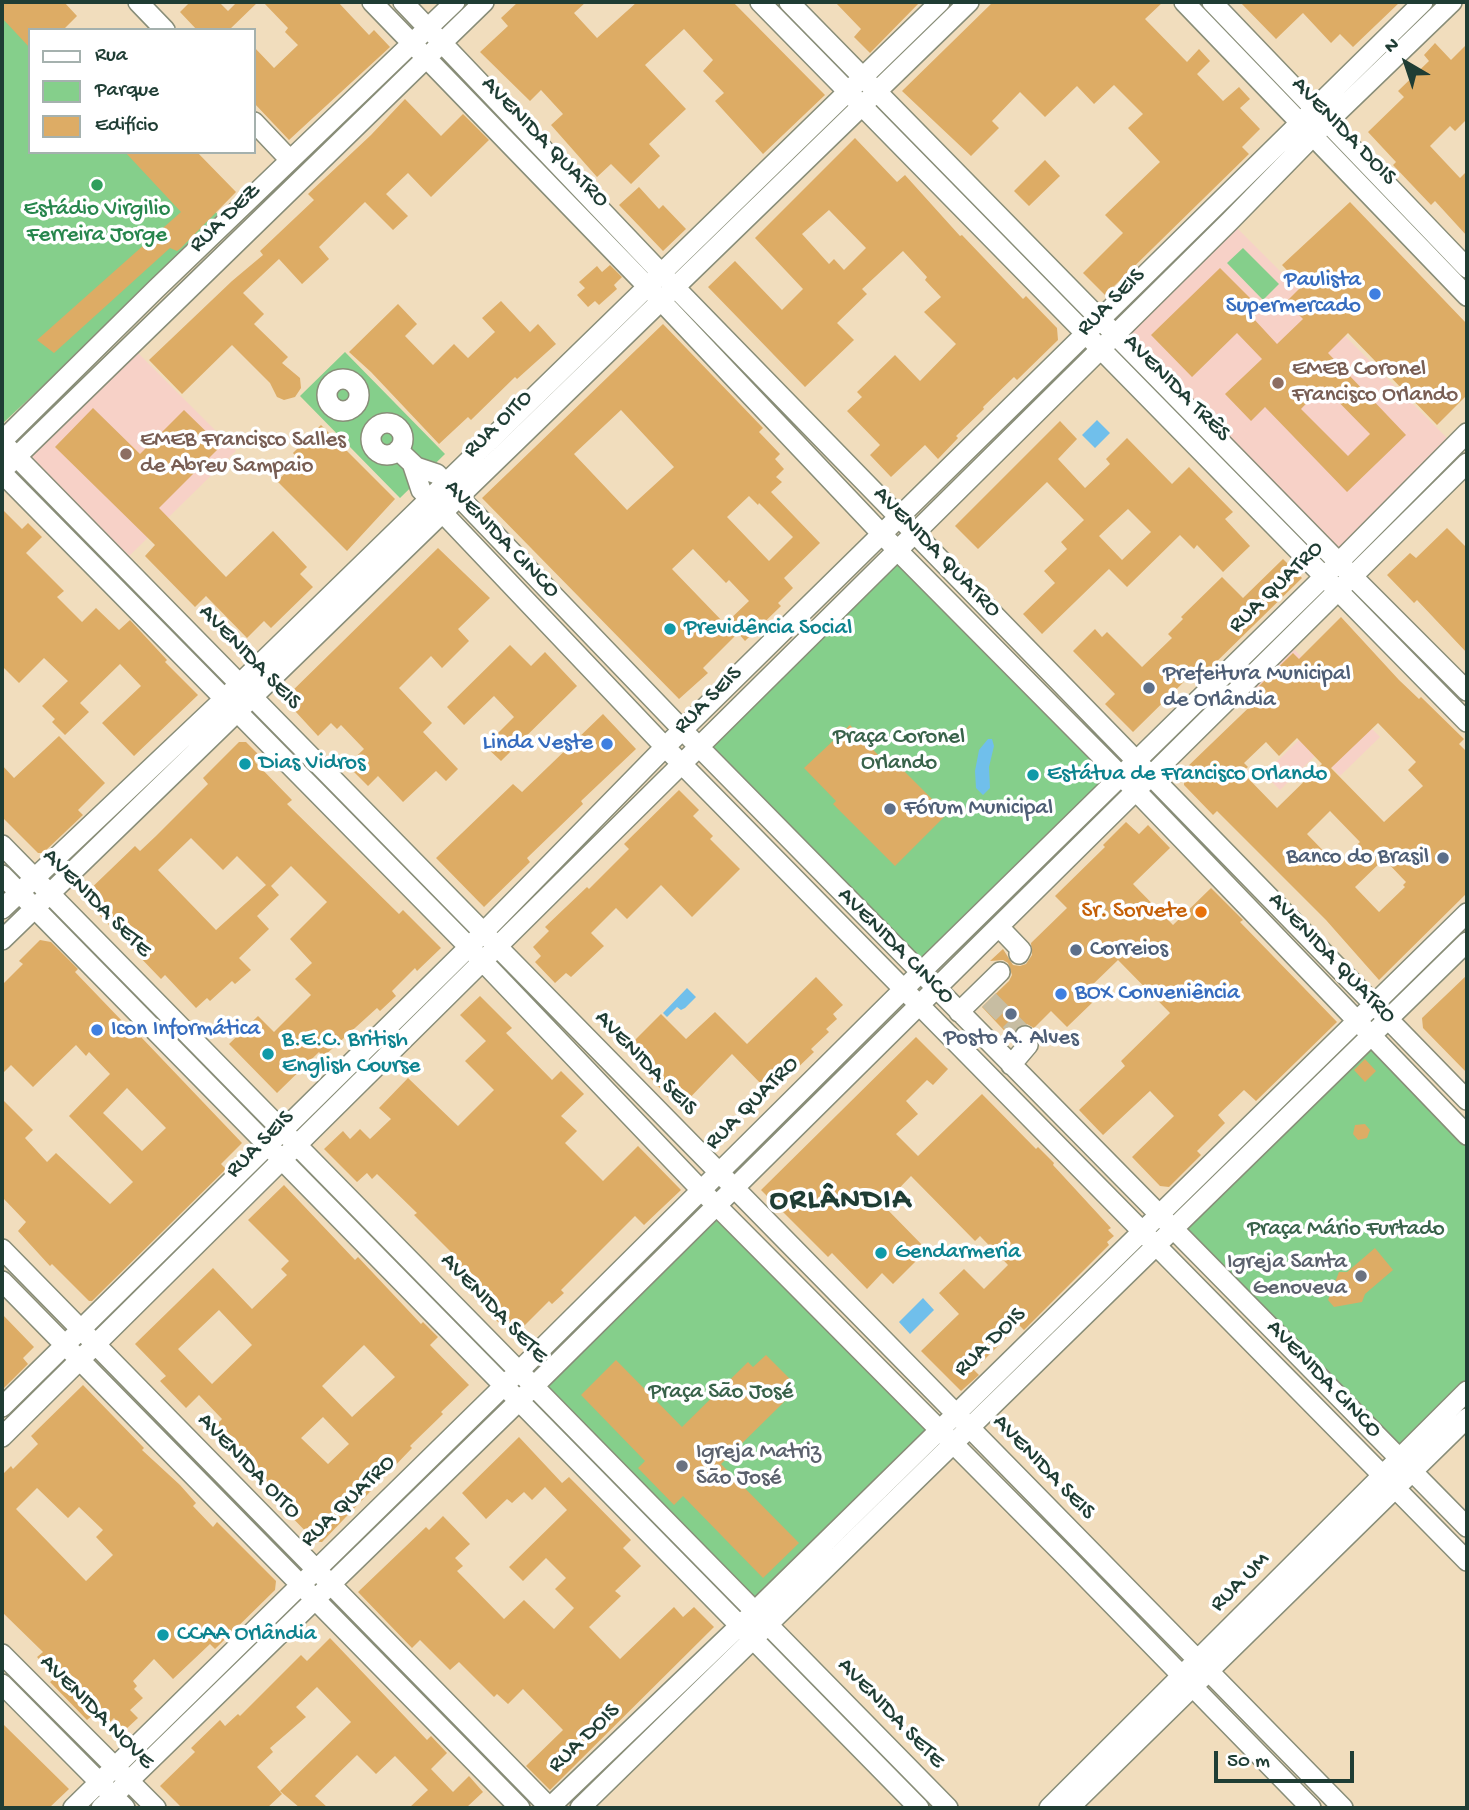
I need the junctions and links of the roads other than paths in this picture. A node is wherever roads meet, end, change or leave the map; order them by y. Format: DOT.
graph roads {
  1 [pos="138,2"];
  2 [pos="372,2"];
  3 [pos="403,2"];
  4 [pos="455,2"];
  5 [pos="484,2"];
  6 [pos="760,2"];
  7 [pos="789,2"];
  8 [pos="940,2"];
  9 [pos="969,2"];
  10 [pos="1184,2"];
  11 [pos="1212,2"];
  12 [pos="1423,2"];
  13 [pos="1452,2"];
  14 [pos="428,27"];
  15 [pos="163,28"];
  16 [pos="412,43"];
  17 [pos="443,43"];
  18 [pos="426,58"];
  19 [pos="856,84"];
  20 [pos="870,99"];
  21 [pos="1307,114"];
  22 [pos="1327,122"];
  23 [pos="256,124"];
  24 [pos="1313,136"];
  25 [pos="290,160"];
  26 [pos="1467,268"];
  27 [pos="662,287"];
  28 [pos="1467,296"];
  29 [pos="1102,320"];
  30 [pos="1087,334"];
  31 [pos="1116,334"];
  32 [pos="1101,348"];
  33 [pos="354,406"];
  34 [pos="1467,433"];
  35 [pos="2,441"];
  36 [pos="17,457"];
  37 [pos="1467,463"];
  38 [pos="413,466"];
  39 [pos="2,472"];
  40 [pos="445,483"];
  41 [pos="459,498"];
  42 [pos="429,499"];
  43 [pos="443,513"];
  44 [pos="900,518"];
  45 [pos="914,534"];
  46 [pos="883,535"];
  47 [pos="897,550"];
  48 [pos="1333,569"];
  49 [pos="1346,584"];
  50 [pos="240,683"];
  51 [pos="1467,691"];
  52 [pos="254,698"];
  53 [pos="230,707"];
  54 [pos="1467,722"];
  55 [pos="683,730"];
  56 [pos="698,746"];
  57 [pos="665,747"];
  58 [pos="1137,760"];
  59 [pos="681,764"];
  60 [pos="1153,775"];
  61 [pos="1120,776"];
  62 [pos="1136,791"];
  63 [pos="2,845"];
  64 [pos="2,875"];
  65 [pos="34,877"];
  66 [pos="19,892"];
  67 [pos="50,894"];
  68 [pos="35,908"];
  69 [pos="2,909"];
  70 [pos="1467,913"];
  71 [pos="999,927"];
  72 [pos="2,940"];
  73 [pos="1467,942"];
  74 [pos="482,947"];
  75 [pos="1019,954"];
  76 [pos="958,968"];
  77 [pos="920,972"];
  78 [pos="1000,972"];
  79 [pos="936,989"];
  80 [pos="903,990"];
  81 [pos="985,995"];
  82 [pos="1374,1005"];
  83 [pos="919,1006"];
  84 [pos="959,1012"];
  85 [pos="1388,1019"];
  86 [pos="1357,1021"];
  87 [pos="1025,1036"];
  88 [pos="1372,1037"];
  89 [pos="1011,1065"];
  90 [pos="1467,1100"];
  91 [pos="1467,1135"];
  92 [pos="290,1137"];
  93 [pos="275,1152"];
  94 [pos="718,1173"];
  95 [pos="733,1188"];
  96 [pos="701,1190"];
  97 [pos="716,1205"];
  98 [pos="1158,1214"];
  99 [pos="1173,1229"];
  100 [pos="1143,1231"];
  101 [pos="1157,1245"];
  102 [pos="2,1249"];
  103 [pos="2,1282"];
  104 [pos="80,1330"];
  105 [pos="95,1345"];
  106 [pos="64,1346"];
  107 [pos="79,1361"];
  108 [pos="519,1371"];
  109 [pos="504,1386"];
  110 [pos="534,1387"];
  111 [pos="1467,1391"];
  112 [pos="519,1401"];
  113 [pos="2,1407"];
  114 [pos="955,1413"];
  115 [pos="1467,1418"];
  116 [pos="970,1428"];
  117 [pos="938,1429"];
  118 [pos="2,1437"];
  119 [pos="953,1445"];
  120 [pos="1405,1465"];
  121 [pos="1388,1481"];
  122 [pos="1467,1528"];
  123 [pos="1467,1561"];
  124 [pos="307,1577"];
  125 [pos="331,1586"];
  126 [pos="315,1601"];
  127 [pos="761,1618"];
  128 [pos="745,1632"];
  129 [pos="2,1654"];
  130 [pos="1205,1665"];
  131 [pos="1187,1682"];
  132 [pos="2,1684"];
  133 [pos="122,1773"];
  134 [pos="99,1782"];
  135 [pos="113,1804"];
  136 [pos="73,1808"];
  137 [pos="156,1808"];
  138 [pos="520,1808"];
  139 [pos="550,1808"];
  140 [pos="580,1808"];
  141 [pos="919,1808"];
  142 [pos="948,1808"];
  143 [pos="1049,1808"];
  144 [pos="1069,1808"];
  145 [pos="1311,1808"];
  146 [pos="1343,1808"];
  1 -- 15 [label="street"];
  2 -- 16 [label="street, AVENIDA QUATRO"];
  3 -- 14 [label="street, AVENIDA QUATRO"];
  4 -- 14 [label="street, RUA DEZ"];
  5 -- 17 [label="street, RUA DEZ"];
  6 -- 19 [label="street, AVENIDA TRÊS"];
  7 -- 19 [label="street, AVENIDA TRÊS"];
  8 -- 19 [label="street, RUA OITO"];
  9 -- 20 [label="street, RUA OITO"];
  10 -- 21 [label="street, AVENIDA DOIS"];
  11 -- 21 [label="street, AVENIDA DOIS"];
  12 -- 21 [label="street, RUA SEIS"];
  13 -- 22 [label="street, RUA SEIS"];
  14 -- 16 [label="street, RUA DEZ"];
  14 -- 17 [label="street, AVENIDA QUATRO"];
  16 -- 18 [label="street, AVENIDA QUATRO"];
  16 -- 25 [label="street, RUA DEZ"];
  17 -- 18 [label="street, RUA DEZ"];
  17 -- 27 [label="street, AVENIDA QUATRO"];
  18 -- 27 [label="street, AVENIDA QUATRO"];
  18 -- 36 [label="street, RUA DEZ"];
  19 -- 20 [label="street, AVENIDA TRÊS"];
  19 -- 27 [label="street, RUA OITO"];
  20 -- 27 [label="street, RUA OITO"];
  20 -- 29 [label="street, AVENIDA TRÊS"];
  20 -- 30 [label="street, AVENIDA TRÊS"];
  21 -- 22 [label="street, AVENIDA DOIS"];
  21 -- 24 [label="street, AVENIDA DOIS"];
  21 -- 29 [label="street, RUA SEIS"];
  22 -- 24 [label="street, RUA SEIS"];
  22 -- 26 [label="street, AVENIDA DOIS"];
  23 -- 25 [label="street"];
  24 -- 28 [label="street, AVENIDA DOIS"];
  24 -- 31 [label="street, RUA SEIS"];
  25 -- 35 [label="street, RUA DEZ"];
  27 -- 40 [label="street, RUA OITO"];
  27 -- 41 [label="street, RUA OITO"];
  27 -- 44 [label="street, AVENIDA QUATRO"];
  27 -- 46 [label="street, AVENIDA QUATRO"];
  29 -- 30 [label="street, RUA SEIS"];
  29 -- 31 [label="street, AVENIDA TRÊS"];
  30 -- 32 [label="street, AVENIDA TRÊS"];
  30 -- 44 [label="street, RUA SEIS"];
  31 -- 32 [label="street, RUA SEIS"];
  31 -- 48 [label="street, AVENIDA TRÊS"];
  32 -- 45 [label="street, RUA SEIS"];
  32 -- 48 [label="street, AVENIDA TRÊS"];
  33 -- 38 [label="street"];
  34 -- 48 [label="street, RUA QUATRO"];
  35 -- 36 [label="street, AVENIDA SEIS"];
  36 -- 39 [label="street, RUA DEZ"];
  36 -- 50 [label="street, AVENIDA SEIS"];
  37 -- 49 [label="street, RUA QUATRO"];
  38 -- 40 [label="street, AVENIDA CINCO"];
  38 -- 42 [label="street, AVENIDA CINCO"];
  39 -- 53 [label="street, AVENIDA SEIS"];
  40 -- 41 [label="street, AVENIDA CINCO"];
  40 -- 42 [label="street, RUA OITO"];
  41 -- 43 [label="street, RUA OITO"];
  41 -- 55 [label="street, AVENIDA CINCO"];
  42 -- 43 [label="street, AVENIDA CINCO"];
  42 -- 50 [label="street, RUA OITO"];
  43 -- 52 [label="street, RUA OITO"];
  43 -- 57 [label="street, AVENIDA CINCO"];
  44 -- 45 [label="street, AVENIDA QUATRO"];
  44 -- 46 [label="street, RUA SEIS"];
  45 -- 47 [label="street, RUA SEIS"];
  45 -- 58 [label="street, AVENIDA QUATRO"];
  46 -- 47 [label="street, AVENIDA QUATRO"];
  46 -- 55 [label="street, RUA SEIS"];
  47 -- 56 [label="street, RUA SEIS"];
  47 -- 61 [label="street, AVENIDA QUATRO"];
  48 -- 49 [label="street, AVENIDA TRÊS"];
  48 -- 58 [label="street, RUA QUATRO"];
  49 -- 51 [label="street, AVENIDA TRÊS"];
  49 -- 54 [label="street, AVENIDA TRÊS"];
  49 -- 60 [label="street, RUA QUATRO"];
  50 -- 52 [label="street, AVENIDA SEIS"];
  50 -- 53 [label="street, RUA OITO"];
  52 -- 53 [label="street, RUA OITO"];
  52 -- 74 [label="street, AVENIDA SEIS"];
  53 -- 65 [label="street, RUA OITO"];
  53 -- 67 [label="street, RUA OITO"];
  53 -- 74 [label="street, AVENIDA SEIS"];
  55 -- 56 [label="street, AVENIDA CINCO"];
  55 -- 57 [label="street, RUA SEIS"];
  56 -- 59 [label="street, RUA SEIS"];
  56 -- 77 [label="street, AVENIDA CINCO"];
  57 -- 59 [label="street, AVENIDA CINCO"];
  57 -- 74 [label="street, RUA SEIS"];
  58 -- 60 [label="street, AVENIDA QUATRO"];
  58 -- 61 [label="street, RUA QUATRO"];
  59 -- 74 [label="street, RUA SEIS"];
  59 -- 80 [label="street, AVENIDA CINCO"];
  60 -- 62 [label="street, RUA QUATRO"];
  60 -- 82 [label="street, AVENIDA QUATRO"];
  61 -- 62 [label="street, AVENIDA QUATRO"];
  61 -- 77 [label="street, RUA QUATRO"];
  62 -- 71 [label="street, RUA QUATRO"];
  62 -- 86 [label="street, AVENIDA QUATRO"];
  63 -- 65 [label="street, AVENIDA SETE"];
  64 -- 66 [label="street, AVENIDA SETE"];
  65 -- 66 [label="street, RUA OITO"];
  65 -- 67 [label="street, AVENIDA SETE"];
  66 -- 68 [label="street, AVENIDA SETE"];
  66 -- 69 [label="street, RUA OITO"];
  67 -- 68 [label="street, RUA OITO"];
  67 -- 92 [label="street, AVENIDA SETE"];
  68 -- 72 [label="street, RUA OITO"];
  68 -- 93 [label="street, AVENIDA SETE"];
  70 -- 82 [label="street, RUA DOIS"];
  71 -- 75 [label="street"];
  71 -- 76 [label="street, RUA QUATRO"];
  73 -- 85 [label="street, RUA DOIS"];
  74 -- 92 [label="street, RUA SEIS"];
  74 -- 94 [label="street, AVENIDA SEIS"];
  74 -- 96 [label="street, AVENIDA SEIS"];
  76 -- 79 [label="street, RUA QUATRO"];
  76 -- 81 [label="street"];
  77 -- 79 [label="street, AVENIDA CINCO"];
  77 -- 80 [label="street, RUA QUATRO"];
  78 -- 81 [label="street"];
  79 -- 83 [label="street, RUA QUATRO"];
  79 -- 84 [label="street, AVENIDA CINCO"];
  80 -- 83 [label="street, AVENIDA CINCO"];
  80 -- 94 [label="street, RUA QUATRO"];
  81 -- 84 [label="street"];
  82 -- 85 [label="street, AVENIDA QUATRO"];
  82 -- 86 [label="street, RUA DOIS"];
  83 -- 95 [label="street, RUA QUATRO"];
  83 -- 100 [label="street, AVENIDA CINCO"];
  84 -- 89 [label="street, AVENIDA CINCO"];
  85 -- 88 [label="street, RUA DOIS"];
  85 -- 90 [label="street, AVENIDA QUATRO"];
  86 -- 88 [label="street, AVENIDA QUATRO"];
  86 -- 98 [label="street, RUA DOIS"];
  87 -- 89 [label="street"];
  88 -- 91 [label="street, AVENIDA QUATRO"];
  88 -- 99 [label="street, RUA DOIS"];
  89 -- 98 [label="street, AVENIDA CINCO"];
  92 -- 93 [label="street, RUA SEIS"];
  92 -- 108 [label="street, AVENIDA SETE"];
  93 -- 104 [label="street, RUA SEIS"];
  93 -- 105 [label="street, RUA SEIS"];
  93 -- 109 [label="street, AVENIDA SETE"];
  94 -- 95 [label="street, AVENIDA SEIS"];
  94 -- 96 [label="street, RUA QUATRO"];
  95 -- 97 [label="street, RUA QUATRO"];
  95 -- 114 [label="street, AVENIDA SEIS"];
  96 -- 97 [label="street, AVENIDA SEIS"];
  96 -- 108 [label="street, RUA QUATRO"];
  97 -- 110 [label="street, RUA QUATRO"];
  97 -- 117 [label="street, AVENIDA SEIS"];
  98 -- 99 [label="street, AVENIDA CINCO"];
  98 -- 100 [label="street, RUA DOIS"];
  99 -- 101 [label="street, RUA DOIS"];
  99 -- 120 [label="street, AVENIDA CINCO"];
  100 -- 101 [label="street, AVENIDA CINCO"];
  100 -- 114 [label="street, RUA DOIS"];
  101 -- 116 [label="street, RUA DOIS"];
  101 -- 121 [label="street, AVENIDA CINCO"];
  102 -- 104 [label="street, AVENIDA OITO"];
  103 -- 106 [label="street, AVENIDA OITO"];
  104 -- 105 [label="street, AVENIDA OITO"];
  104 -- 106 [label="street, RUA SEIS"];
  105 -- 107 [label="street, RUA SEIS"];
  105 -- 124 [label="street, AVENIDA OITO"];
  106 -- 107 [label="street, AVENIDA OITO"];
  106 -- 113 [label="street, RUA SEIS"];
  107 -- 118 [label="street, RUA SEIS"];
  107 -- 124 [label="street, AVENIDA OITO"];
  108 -- 109 [label="street, RUA QUATRO"];
  108 -- 110 [label="street, AVENIDA SETE"];
  109 -- 112 [label="street, AVENIDA SETE"];
  109 -- 124 [label="street, RUA QUATRO"];
  110 -- 112 [label="street, RUA QUATRO"];
  110 -- 127 [label="street, AVENIDA SETE"];
  111 -- 120 [label="street, RUA UM"];
  112 -- 125 [label="street, RUA QUATRO"];
  112 -- 128 [label="street, AVENIDA SETE"];
  114 -- 116 [label="street, AVENIDA SEIS"];
  114 -- 117 [label="street, RUA DOIS"];
  115 -- 120 [label="street, RUA UM"];
  116 -- 119 [label="street, RUA DOIS"];
  116 -- 130 [label="street, AVENIDA SEIS"];
  117 -- 119 [label="street, AVENIDA SEIS"];
  117 -- 127 [label="street, RUA DOIS"];
  119 -- 127 [label="street, RUA DOIS"];
  119 -- 131 [label="street, AVENIDA SEIS"];
  120 -- 121 [label="street, RUA UM"];
  120 -- 122 [label="street, AVENIDA CINCO"];
  121 -- 123 [label="street, AVENIDA CINCO"];
  121 -- 130 [label="street, RUA UM"];
  124 -- 125 [label="street, AVENIDA OITO"];
  124 -- 126 [label="street, AVENIDA OITO"];
  124 -- 133 [label="street, RUA QUATRO"];
  125 -- 126 [label="street, RUA QUATRO"];
  125 -- 139 [label="street, AVENIDA OITO"];
  126 -- 133 [label="street, RUA QUATRO"];
  126 -- 138 [label="street, AVENIDA OITO"];
  127 -- 128 [label="street, RUA DOIS"];
  127 -- 142 [label="street, AVENIDA SETE"];
  128 -- 139 [label="street, RUA DOIS"];
  128 -- 140 [label="street, RUA DOIS"];
  128 -- 141 [label="street, AVENIDA SETE"];
  129 -- 133 [label="street, AVENIDA NOVE"];
  130 -- 131 [label="street, RUA UM"];
  130 -- 146 [label="street, AVENIDA SEIS"];
  131 -- 143 [label="street, RUA UM"];
  131 -- 144 [label="street, RUA UM"];
  131 -- 145 [label="street, AVENIDA SEIS"];
  132 -- 134 [label="street, AVENIDA NOVE"];
  133 -- 134 [label="street, RUA QUATRO"];
  133 -- 135 [label="street, RUA QUATRO"];
  133 -- 137 [label="street, AVENIDA NOVE"];
  134 -- 135 [label="street, AVENIDA NOVE"];
  134 -- 136 [label="street, RUA QUATRO"];
}
